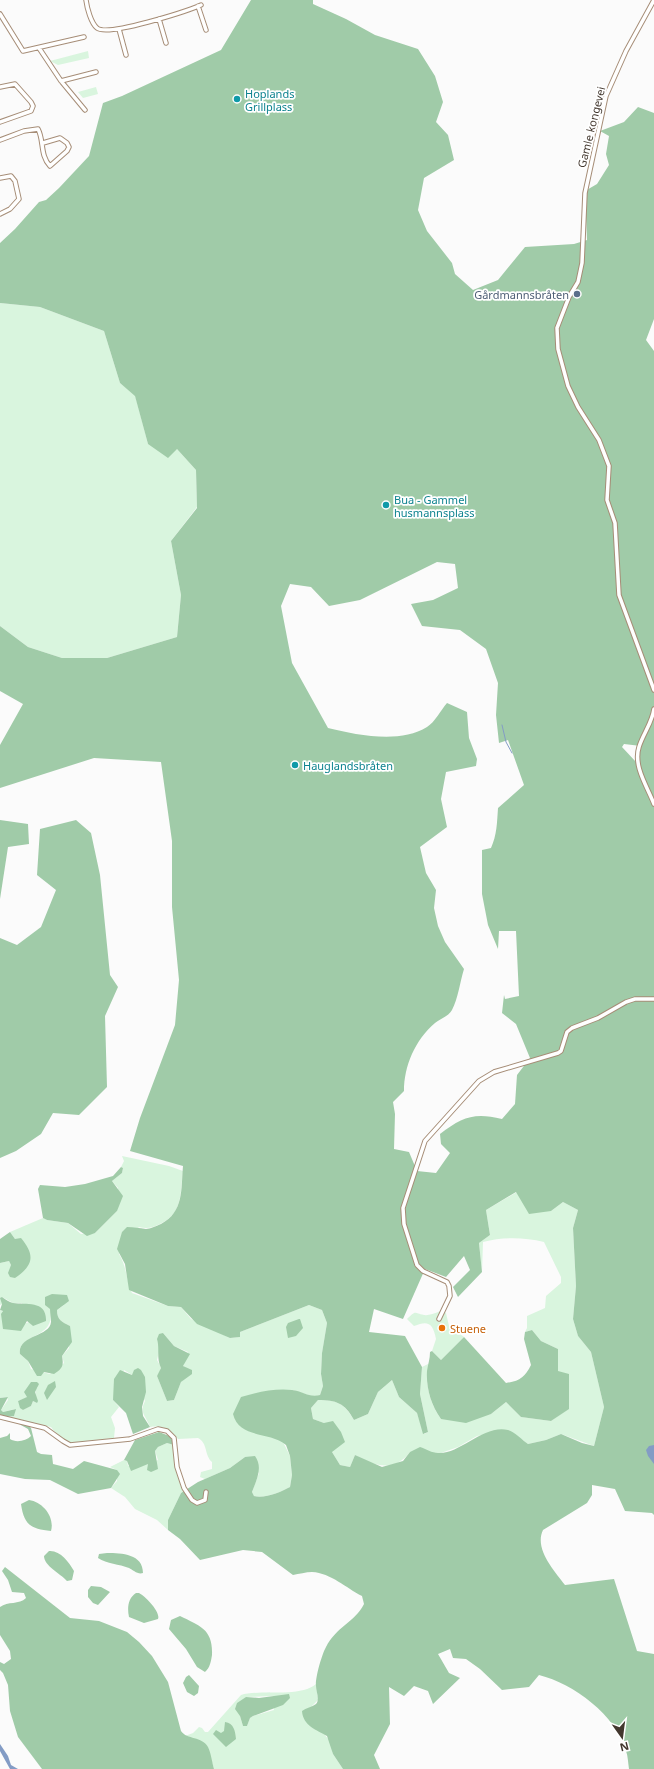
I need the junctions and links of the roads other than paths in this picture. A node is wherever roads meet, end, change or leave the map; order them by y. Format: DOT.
graph roads {
  1 [pos="86,0"];
  2 [pos="654,0"];
  3 [pos="0,14"];
  4 [pos="159,19"];
  5 [pos="119,29"];
  6 [pos="206,30"];
  7 [pos="84,36"];
  8 [pos="166,43"];
  9 [pos="39,48"];
  10 [pos="126,55"];
  11 [pos="96,72"];
  12 [pos="61,80"];
  13 [pos="0,87"];
  14 [pos="85,110"];
  15 [pos="0,122"];
  16 [pos="0,140"];
  17 [pos="43,142"];
  18 [pos="0,178"];
  19 [pos="0,214"];
  20 [pos="654,690"];
  21 [pos="654,709"];
  22 [pos="654,804"];
  23 [pos="654,1000"];
  24 [pos="439,1319"];
  25 [pos="0,1417"];
  26 [pos="206,1492"];
  1 -- 5 [label="street"];
  2 -- 20 [label="street, Gamle kongevei"];
  3 -- 9 [label="street"];
  4 -- 5 [label="street"];
  4 -- 6 [label="street"];
  4 -- 8 [label="street"];
  5 -- 10 [label="street"];
  7 -- 9 [label="street"];
  9 -- 12 [label="street"];
  11 -- 12 [label="street"];
  12 -- 14 [label="street"];
  13 -- 15 [label="street"];
  16 -- 17 [label="street"];
  17 -- 17 [label="street"];
  18 -- 19 [label="street"];
  21 -- 22 [label="street"];
  23 -- 24 [label="street"];
  25 -- 26 [label="street"];
}
